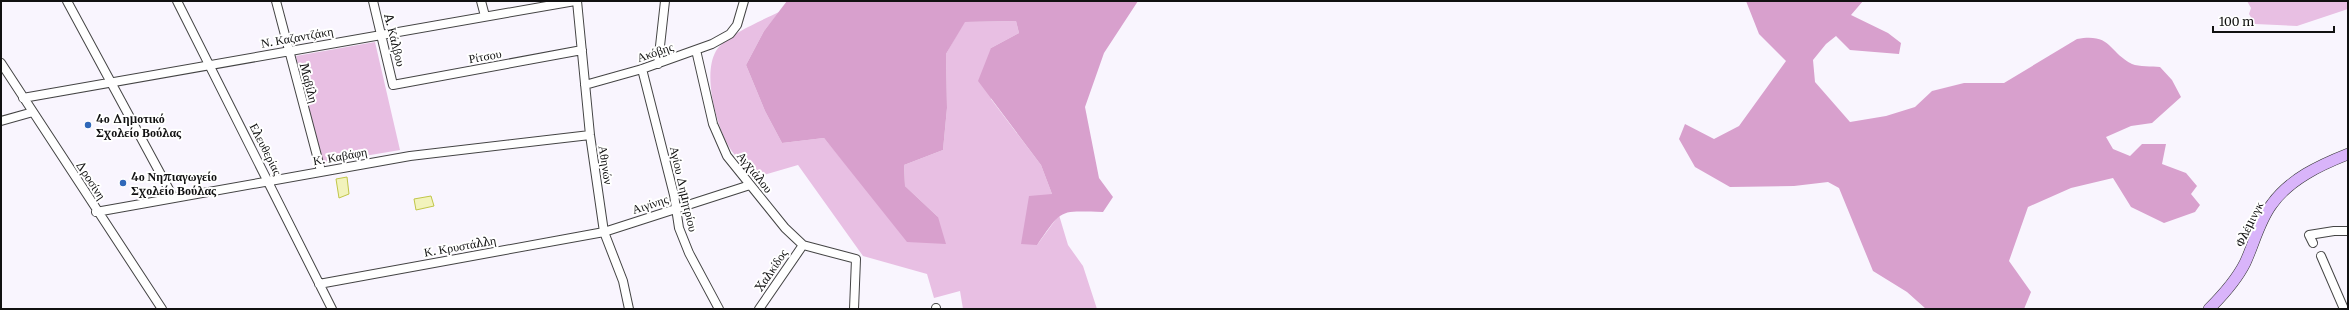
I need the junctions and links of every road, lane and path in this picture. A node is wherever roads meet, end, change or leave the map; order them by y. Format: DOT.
graph roads {
  1 [pos="67,1"];
  2 [pos="177,1"];
  3 [pos="276,1"];
  4 [pos="373,1"];
  5 [pos="481,1"];
  6 [pos="576,1"];
  7 [pos="665,1"];
  8 [pos="744,1"];
  9 [pos="485,16"];
  10 [pos="380,35"];
  11 [pos="582,50"];
  12 [pos="696,50"];
  13 [pos="288,51"];
  14 [pos="1,63"];
  15 [pos="209,64"];
  16 [pos="658,64"];
  17 [pos="642,69"];
  18 [pos="111,81"];
  19 [pos="393,84"];
  20 [pos="585,85"];
  21 [pos="23,98"];
  22 [pos="33,112"];
  23 [pos="1,121"];
  24 [pos="590,135"];
  25 [pos="2348,154"];
  26 [pos="321,171"];
  27 [pos="269,181"];
  28 [pos="750,186"];
  29 [pos="173,197"];
  30 [pos="675,208"];
  31 [pos="96,212"];
  32 [pos="2348,231"];
  33 [pos="604,232"];
  34 [pos="2313,243"];
  35 [pos="803,245"];
  36 [pos="2321,256"];
  37 [pos="319,284"];
  38 [pos="162,309"];
  39 [pos="332,309"];
  40 [pos="629,309"];
  41 [pos="719,309"];
  42 [pos="759,309"];
  43 [pos="854,309"];
  44 [pos="2209,309"];
  45 [pos="2344,309"];
  1 -- 18 [label="street"];
  2 -- 15 [label="street, Ελευθερίας"];
  3 -- 13 [label="street, Μαβίλη"];
  4 -- 10 [label="street, A. Κάλβου"];
  5 -- 9 [label="street"];
  6 -- 9 [label="street, Ν. Καζαντζάκη"];
  6 -- 11 [label="street, Αθηνών"];
  7 -- 16 [label="street"];
  8 -- 12 [label="street, Ακόβης"];
  9 -- 10 [label="street, Ν. Καζαντζάκη"];
  10 -- 13 [label="street, Ν. Καζαντζάκη"];
  10 -- 19 [label="street, A. Κάλβου"];
  11 -- 19 [label="street, Ρίτσου"];
  11 -- 20 [label="street, Αθηνών"];
  12 -- 16 [label="street, Ακόβης"];
  12 -- 28 [label="street, Αγχιάλου"];
  13 -- 15 [label="street, Ν. Καζαντζάκη"];
  13 -- 26 [label="street, Μαβίλη"];
  14 -- 21 [label="street, Δροσίνη"];
  15 -- 18 [label="street, Ν. Καζαντζάκη"];
  15 -- 27 [label="street, Ελευθερίας"];
  16 -- 17 [label="street, Ακόβης"];
  17 -- 20 [label="street, Ακόβης"];
  17 -- 30 [label="street, Αγίου Δημητρίου"];
  18 -- 21 [label="street, Ν. Καζαντζάκη"];
  18 -- 29 [label="street"];
  20 -- 24 [label="street, Αθηνών"];
  21 -- 22 [label="street, Δροσίνη"];
  22 -- 23 [label="street"];
  22 -- 31 [label="street, Δροσίνη"];
  24 -- 26 [label="street, Κ. Καβάφη"];
  24 -- 33 [label="street, Αθηνών"];
  25 -- 44 [label="street, Φλέμινγκ"];
  26 -- 27 [label="street, Κ. Καβάφη"];
  27 -- 29 [label="street, Κ. Καβάφη"];
  27 -- 37 [label="street, Ελευθερίας"];
  28 -- 30 [label="street, Αιγίνης"];
  28 -- 35 [label="street, Αγχιάλου"];
  29 -- 31 [label="street, Κ. Καβάφη"];
  30 -- 33 [label="street, Αιγίνης"];
  30 -- 41 [label="street, Αγίου Δημητρίου"];
  31 -- 38 [label="street, Δροσίνη"];
  32 -- 34 [label="street"];
  33 -- 37 [label="street, Κ. Κρυστάλλη"];
  33 -- 40 [label="street, Αθηνών"];
  35 -- 42 [label="street, Χαλκίδος"];
  35 -- 43 [label="street, Αγχιάλου"];
  36 -- 45 [label="street"];
  37 -- 39 [label="street, Ελευθερίας"];
}
